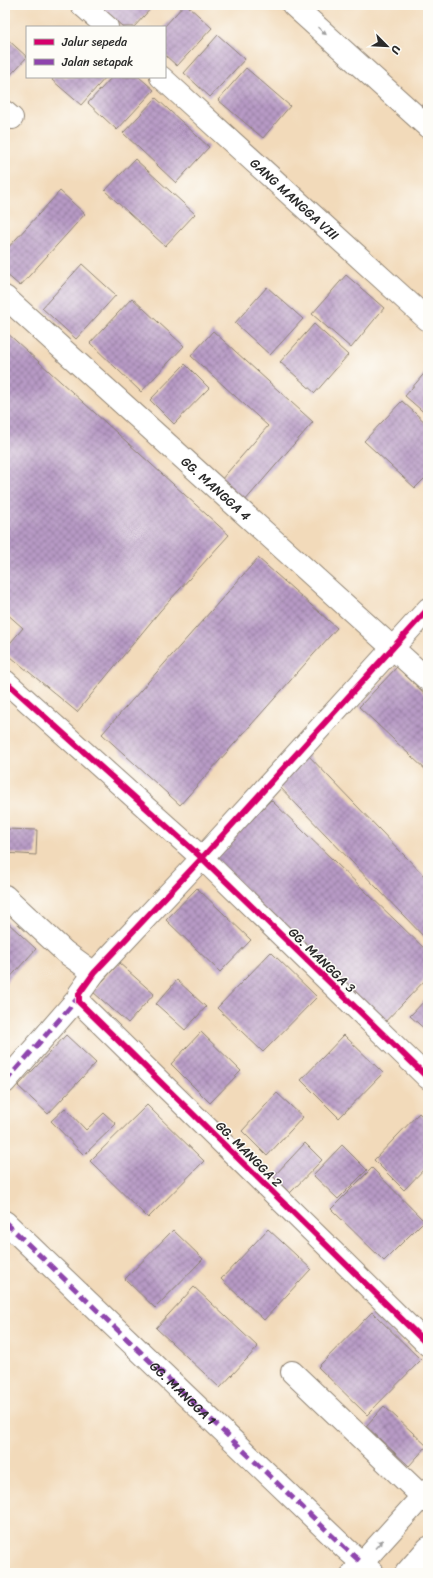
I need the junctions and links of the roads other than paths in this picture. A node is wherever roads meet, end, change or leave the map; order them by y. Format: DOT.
graph roads {
  1 [pos="82,5"];
  2 [pos="293,5"];
  3 [pos="106,26"];
  4 [pos="162,78"];
  5 [pos="428,127"];
  6 [pos="5,297"];
  7 [pos="428,320"];
  8 [pos="428,609"];
  9 [pos="393,648"];
  10 [pos="428,680"];
  11 [pos="5,681"];
  12 [pos="202,858"];
  13 [pos="5,896"];
  14 [pos="94,973"];
  15 [pos="78,998"];
  16 [pos="428,1078"];
  17 [pos="5,1082"];
  18 [pos="5,1222"];
  19 [pos="428,1345"];
  20 [pos="292,1372"];
  21 [pos="426,1496"];
  22 [pos="428,1548"];
  23 [pos="363,1570"];
  24 [pos="406,1573"];
  1 -- 3 [label="main road"];
  2 -- 5 [label="main road, one-way"];
  4 -- 7 [label="main road, GANG MANGGA VIII"];
  6 -- 9 [label="main road, GG. MANGGA 4"];
  8 -- 9 [label="main road"];
  9 -- 10 [label="main road, GG. MANGGA 4"];
  9 -- 12 [label="main road"];
  11 -- 12 [label="main road, GG. MANGGA 3"];
  12 -- 14 [label="main road"];
  12 -- 16 [label="main road, GG. MANGGA 3"];
  13 -- 14 [label="main road"];
  14 -- 15 [label="main road"];
  15 -- 17 [label="main road"];
  15 -- 19 [label="main road, GG. MANGGA 2"];
  18 -- 23 [label="main road, GG. MANGGA 1"];
  20 -- 21 [label="main road"];
  23 -- 21 [label="main road, one-way"];
  22 -- 24 [label="main road"];
}
